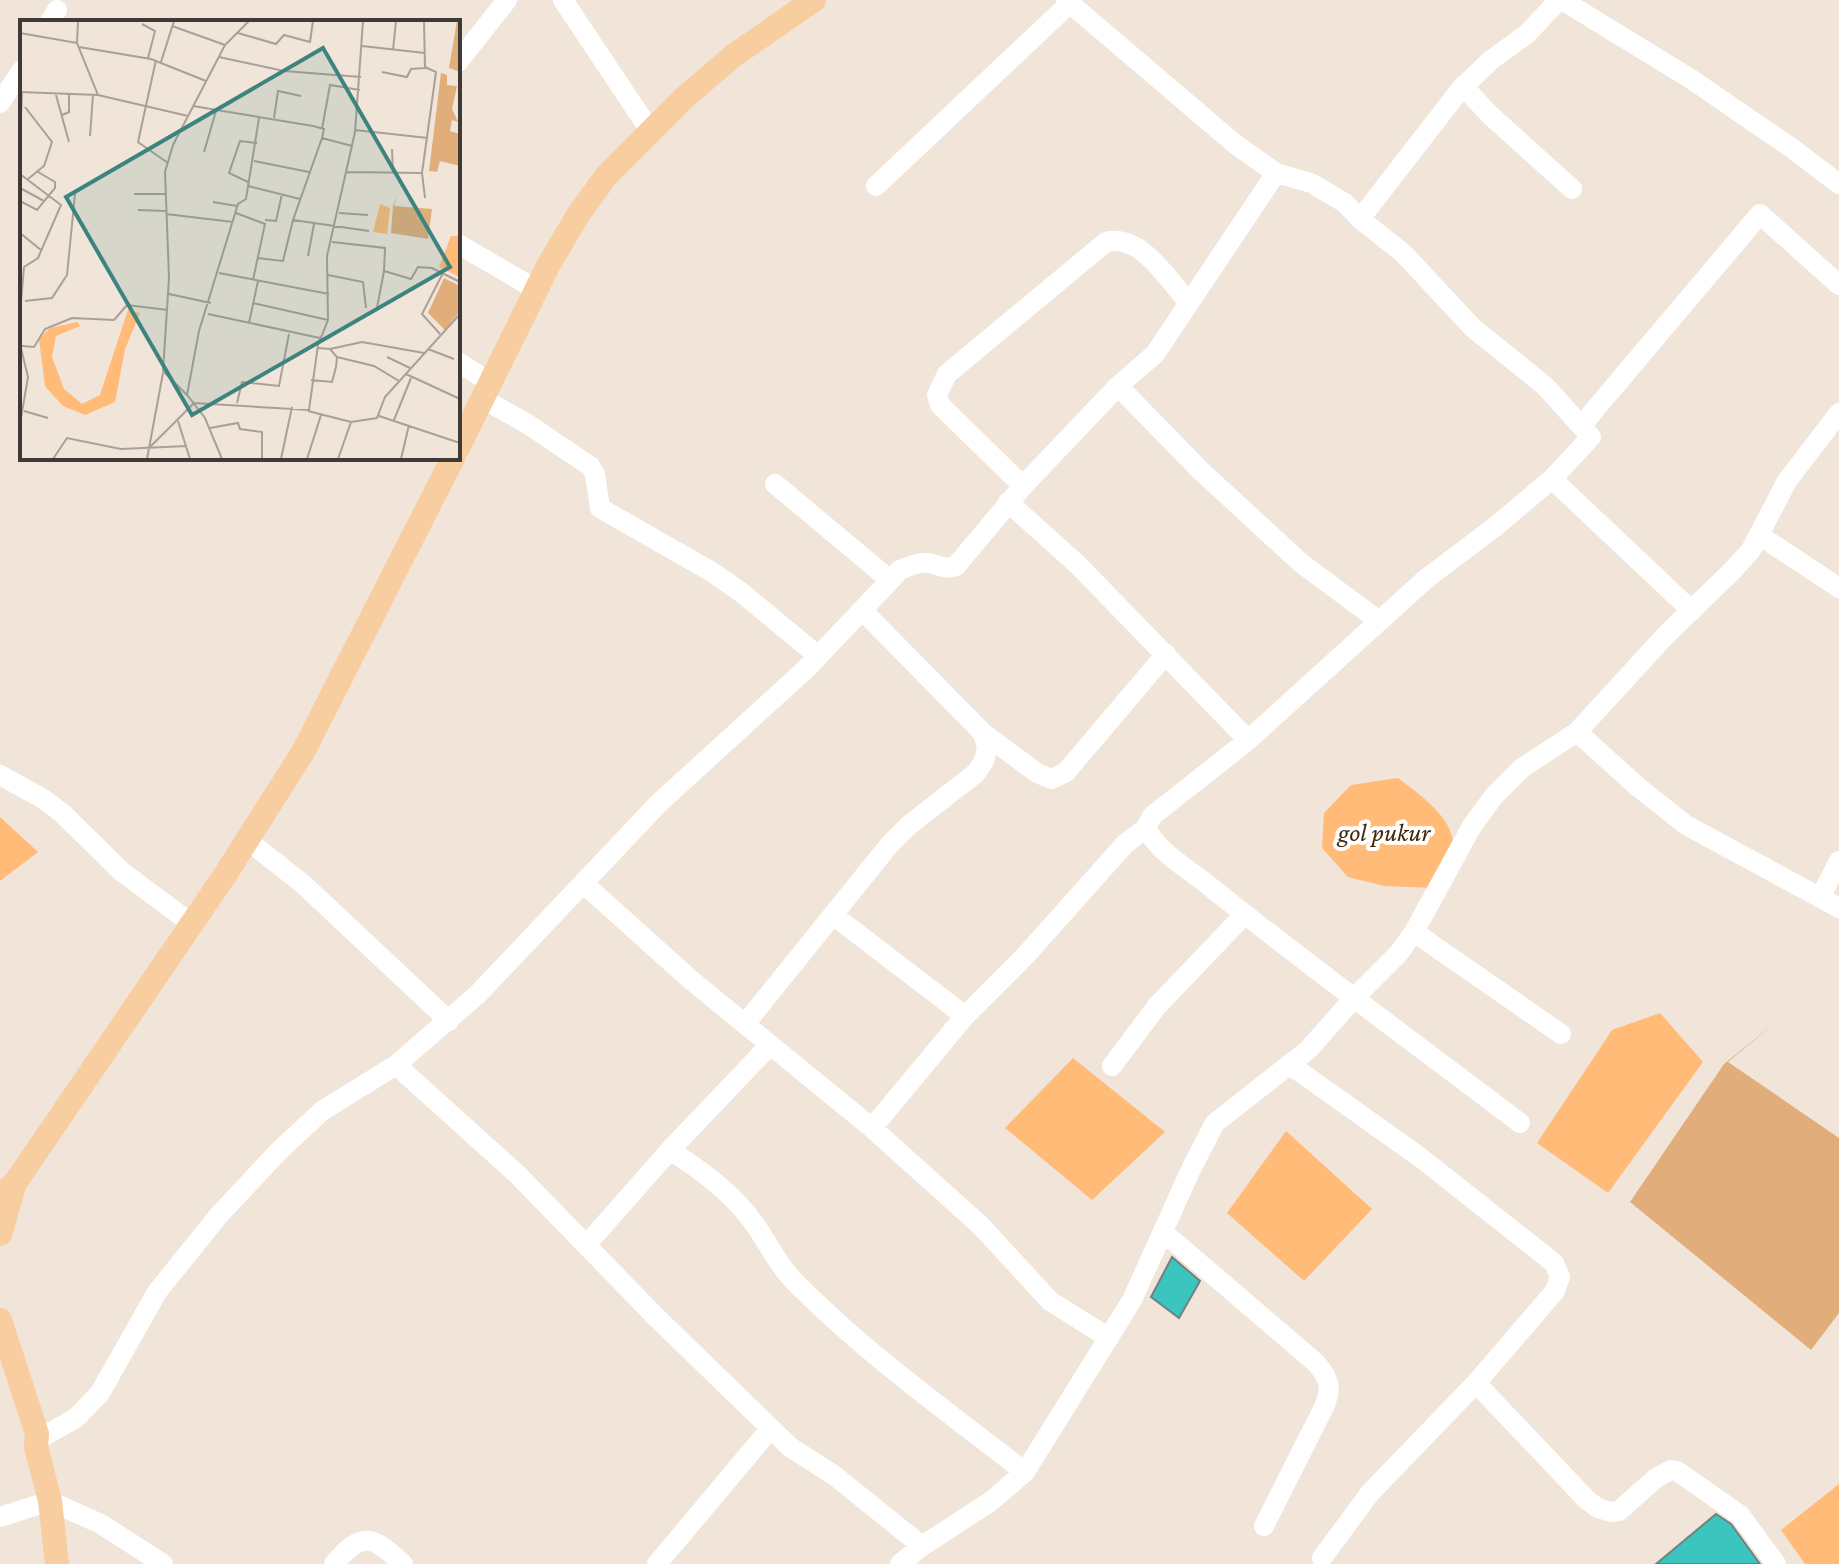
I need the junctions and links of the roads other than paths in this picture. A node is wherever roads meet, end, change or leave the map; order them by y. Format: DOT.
graph roads {
  1 [pos="507,0"];
  2 [pos="563,0"];
  3 [pos="814,0"];
  4 [pos="1560,0"];
  5 [pos="1068,2"];
  6 [pos="460,59"];
  7 [pos="20,73"];
  8 [pos="1463,87"];
  9 [pos="0,103"];
  10 [pos="651,132"];
  11 [pos="1276,173"];
  12 [pos="1839,184"];
  13 [pos="876,186"];
  14 [pos="1572,189"];
  15 [pos="1360,219"];
  16 [pos="460,245"];
  17 [pos="1839,285"];
  18 [pos="537,290"];
  19 [pos="1189,303"];
  20 [pos="460,364"];
  21 [pos="1118,386"];
  22 [pos="487,391"];
  23 [pos="1839,413"];
  24 [pos="1581,426"];
  25 [pos="460,444"];
  26 [pos="452,460"];
  27 [pos="1553,478"];
  28 [pos="775,484"];
  29 [pos="1023,486"];
  30 [pos="1008,502"];
  31 [pos="1759,535"];
  32 [pos="890,580"];
  33 [pos="1839,588"];
  34 [pos="862,610"];
  35 [pos="1692,611"];
  36 [pos="1379,621"];
  37 [pos="1166,654"];
  38 [pos="818,656"];
  39 [pos="1577,732"];
  40 [pos="983,733"];
  41 [pos="1248,740"];
  42 [pos="0,775"];
  43 [pos="1146,828"];
  44 [pos="247,840"];
  45 [pos="1839,861"];
  46 [pos="583,883"];
  47 [pos="1820,898"];
  48 [pos="1839,908"];
  49 [pos="833,915"];
  50 [pos="1244,915"];
  51 [pos="192,924"];
  52 [pos="1414,932"];
  53 [pos="1354,998"];
  54 [pos="965,1016"];
  55 [pos="449,1021"];
  56 [pos="745,1024"];
  57 [pos="1561,1034"];
  58 [pos="770,1045"];
  59 [pos="1289,1064"];
  60 [pos="396,1065"];
  61 [pos="1112,1066"];
  62 [pos="1520,1123"];
  63 [pos="872,1128"];
  64 [pos="670,1150"];
  65 [pos="8,1190"];
  66 [pos="1163,1232"];
  67 [pos="0,1234"];
  68 [pos="587,1244"];
  69 [pos="0,1320"];
  70 [pos="1109,1338"];
  71 [pos="0,1369"];
  72 [pos="1476,1383"];
  73 [pos="771,1428"];
  74 [pos="36,1444"];
  75 [pos="1025,1472"];
  76 [pos="50,1501"];
  77 [pos="0,1517"];
  78 [pos="1264,1526"];
  79 [pos="922,1546"];
  80 [pos="1322,1558"];
  81 [pos="57,1564"];
  82 [pos="163,1564"];
  83 [pos="334,1564"];
  84 [pos="403,1564"];
  85 [pos="657,1564"];
  86 [pos="900,1564"];
  87 [pos="1776,1564"];
  1 -- 6 [label="street"];
  2 -- 10 [label="street"];
  3 -- 10 [label="main road"];
  4 -- 8 [label="street"];
  4 -- 12 [label="street"];
  5 -- 11 [label="street"];
  5 -- 13 [label="street"];
  7 -- 9 [label="street"];
  8 -- 14 [label="street"];
  8 -- 15 [label="street"];
  10 -- 18 [label="main road"];
  11 -- 15 [label="street"];
  11 -- 19 [label="street"];
  15 -- 24 [label="street"];
  16 -- 18 [label="street"];
  17 -- 24 [label="street"];
  18 -- 22 [label="main road"];
  19 -- 21 [label="street"];
  19 -- 29 [label="street"];
  20 -- 22 [label="street"];
  21 -- 29 [label="street"];
  21 -- 36 [label="street"];
  22 -- 25 [label="main road"];
  22 -- 38 [label="street"];
  23 -- 31 [label="street"];
  24 -- 27 [label="street"];
  26 -- 44 [label="main road"];
  27 -- 35 [label="street"];
  27 -- 36 [label="street"];
  28 -- 32 [label="street"];
  29 -- 30 [label="street"];
  30 -- 32 [label="street"];
  30 -- 37 [label="street"];
  31 -- 33 [label="street"];
  31 -- 35 [label="street"];
  32 -- 34 [label="street"];
  34 -- 38 [label="street"];
  34 -- 40 [label="street"];
  35 -- 39 [label="street"];
  36 -- 41 [label="street"];
  37 -- 40 [label="street"];
  37 -- 41 [label="street"];
  38 -- 46 [label="street"];
  39 -- 47 [label="street"];
  39 -- 52 [label="street"];
  40 -- 49 [label="street"];
  41 -- 43 [label="street"];
  42 -- 51 [label="street"];
  43 -- 50 [label="street"];
  43 -- 54 [label="street"];
  44 -- 51 [label="main road"];
  44 -- 55 [label="street"];
  45 -- 47 [label="street"];
  46 -- 55 [label="street"];
  46 -- 56 [label="street"];
  47 -- 48 [label="street"];
  49 -- 54 [label="street"];
  49 -- 56 [label="street"];
  50 -- 53 [label="street"];
  50 -- 61 [label="street"];
  51 -- 65 [label="main road"];
  52 -- 53 [label="street"];
  52 -- 57 [label="street"];
  53 -- 59 [label="street"];
  53 -- 62 [label="street"];
  54 -- 63 [label="street"];
  55 -- 60 [label="street"];
  56 -- 58 [label="street"];
  58 -- 63 [label="street"];
  58 -- 64 [label="street"];
  59 -- 66 [label="street"];
  59 -- 72 [label="street"];
  60 -- 68 [label="street"];
  60 -- 74 [label="street"];
  63 -- 70 [label="street"];
  64 -- 68 [label="street"];
  64 -- 75 [label="street"];
  65 -- 67 [label="main road"];
  66 -- 70 [label="street"];
  66 -- 78 [label="street"];
  68 -- 73 [label="street"];
  69 -- 74 [label="main road"];
  70 -- 75 [label="street"];
  71 -- 74 [label="main road"];
  72 -- 80 [label="street"];
  72 -- 87 [label="street"];
  73 -- 79 [label="street"];
  73 -- 85 [label="street"];
  74 -- 76 [label="main road"];
  75 -- 79 [label="street"];
  76 -- 77 [label="street"];
  76 -- 81 [label="main road"];
  76 -- 82 [label="street"];
  79 -- 86 [label="street"];
  83 -- 84 [label="street"];
}
